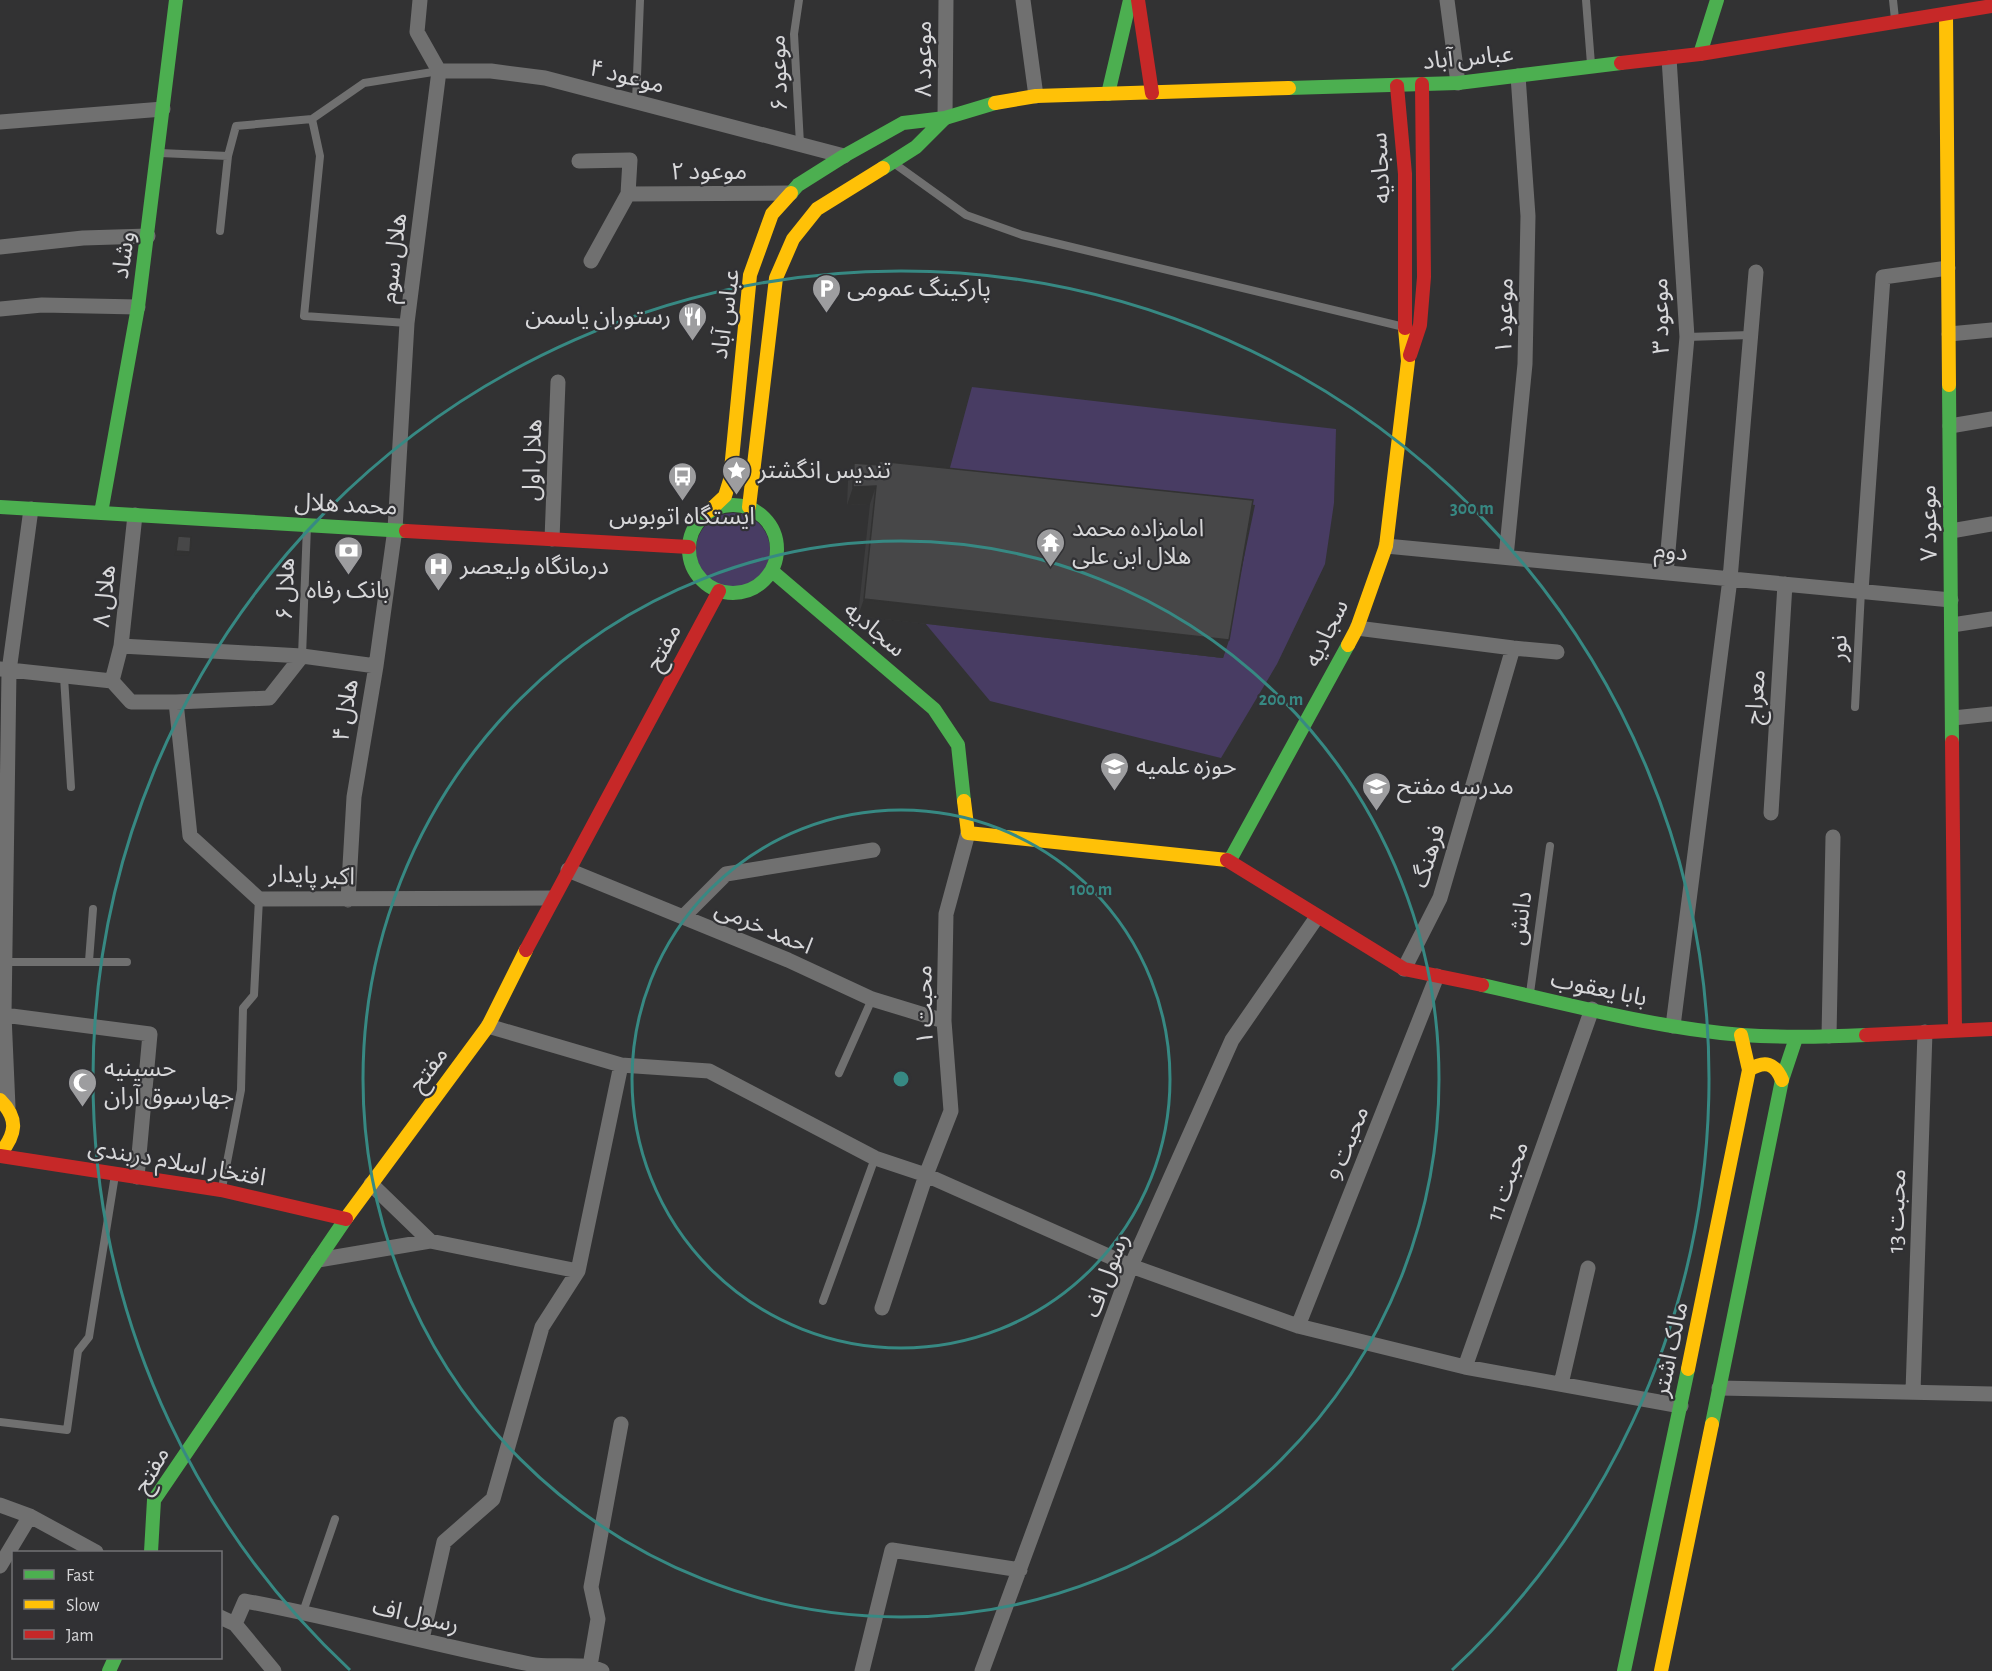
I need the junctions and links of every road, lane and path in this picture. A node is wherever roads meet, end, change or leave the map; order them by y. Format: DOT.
graph roads {
  1 [pos="176,0"];
  2 [pos="420,0"];
  3 [pos="640,0"];
  4 [pos="799,0"];
  5 [pos="946,0"];
  6 [pos="1023,0"];
  7 [pos="1130,0"];
  8 [pos="1138,0"];
  9 [pos="1447,0"];
  10 [pos="1586,0"];
  11 [pos="1717,0"];
  12 [pos="1893,0"];
  13 [pos="1990,4"];
  14 [pos="1946,15"];
  15 [pos="1896,23"];
  16 [pos="1700,54"];
  17 [pos="1669,58"];
  18 [pos="1591,67"];
  19 [pos="439,71"];
  20 [pos="1518,76"];
  21 [pos="1458,83"];
  22 [pos="1422,84"];
  23 [pos="1397,86"];
  24 [pos="1152,93"];
  25 [pos="1108,94"];
  26 [pos="1036,96"];
  27 [pos="636,101"];
  28 [pos="163,109"];
  29 [pos="945,118"];
  30 [pos="312,119"];
  31 [pos="0,122"];
  32 [pos="800,144"];
  33 [pos="158,153"];
  34 [pos="228,156"];
  35 [pos="844,156"];
  36 [pos="579,161"];
  37 [pos="891,162"];
  38 [pos="790,193"];
  39 [pos="628,194"];
  40 [pos="220,231"];
  41 [pos="148,236"];
  42 [pos="0,247"];
  43 [pos="591,261"];
  44 [pos="1948,268"];
  45 [pos="1756,272"];
  46 [pos="138,307"];
  47 [pos="0,309"];
  48 [pos="408,323"];
  49 [pos="1405,327"];
  50 [pos="1992,330"];
  51 [pos="1949,334"];
  52 [pos="1750,335"];
  53 [pos="1687,336"];
  54 [pos="1408,361"];
  55 [pos="558,382"];
  56 [pos="1992,420"];
  57 [pos="1950,426"];
  58 [pos="0,507"];
  59 [pos="749,507"];
  60 [pos="31,509"];
  61 [pos="709,511"];
  62 [pos="101,513"];
  63 [pos="135,515"];
  64 [pos="307,524"];
  65 [pos="1992,524"];
  66 [pos="395,529"];
  67 [pos="1951,531"];
  68 [pos="552,539"];
  69 [pos="1386,546"];
  70 [pos="689,547"];
  71 [pos="1506,557"];
  72 [pos="772,570"];
  73 [pos="1666,573"];
  74 [pos="1730,579"];
  75 [pos="1785,584"];
  76 [pos="719,591"];
  77 [pos="1861,591"];
  78 [pos="1952,600"];
  79 [pos="1992,619"];
  80 [pos="1952,626"];
  81 [pos="1357,628"];
  82 [pos="121,645"];
  83 [pos="1513,648"];
  84 [pos="1557,652"];
  85 [pos="302,656"];
  86 [pos="376,666"];
  87 [pos="4,670"];
  88 [pos="64,677"];
  89 [pos="112,681"];
  90 [pos="176,702"];
  91 [pos="1855,707"];
  92 [pos="1992,714"];
  93 [pos="1953,718"];
  94 [pos="71,787"];
  95 [pos="1771,813"];
  96 [pos="968,833"];
  97 [pos="1833,837"];
  98 [pos="1550,846"];
  99 [pos="873,850"];
  100 [pos="1230,860"];
  101 [pos="568,870"];
  102 [pos="553,898"];
  103 [pos="259,899"];
  104 [pos="348,900"];
  105 [pos="93,909"];
  106 [pos="683,917"];
  107 [pos="1317,917"];
  108 [pos="88,960"];
  109 [pos="4,962"];
  110 [pos="127,962"];
  111 [pos="1404,969"];
  112 [pos="1437,976"];
  113 [pos="1530,996"];
  114 [pos="872,999"];
  115 [pos="1592,1009"];
  116 [pos="4,1015"];
  117 [pos="944,1021"];
  118 [pos="488,1026"];
  119 [pos="1673,1026"];
  120 [pos="1992,1029"];
  121 [pos="1956,1030"];
  122 [pos="1925,1032"];
  123 [pos="1742,1035"];
  124 [pos="1829,1036"];
  125 [pos="1796,1038"];
  126 [pos="2,1057"];
  127 [pos="621,1065"];
  128 [pos="1749,1070"];
  129 [pos="839,1073"];
  130 [pos="1782,1080"];
  131 [pos="4,1104"];
  132 [pos="0,1155"];
  133 [pos="874,1158"];
  134 [pos="115,1173"];
  135 [pos="926,1175"];
  136 [pos="136,1177"];
  137 [pos="371,1184"];
  138 [pos="221,1190"];
  139 [pos="346,1219"];
  140 [pos="430,1241"];
  141 [pos="318,1260"];
  142 [pos="1131,1266"];
  143 [pos="1588,1268"];
  144 [pos="578,1270"];
  145 [pos="823,1301"];
  146 [pos="882,1308"];
  147 [pos="1298,1326"];
  148 [pos="1465,1367"];
  149 [pos="1561,1384"];
  150 [pos="1719,1388"];
  151 [pos="1913,1392"];
  152 [pos="1992,1394"];
  153 [pos="1682,1406"];
  154 [pos="0,1422"];
  155 [pos="621,1424"];
  156 [pos="0,1505"];
  157 [pos="30,1516"];
  158 [pos="335,1519"];
  159 [pos="94,1551"];
  160 [pos="151,1551"];
  161 [pos="0,1566"];
  162 [pos="1020,1570"];
  163 [pos="303,1612"];
  164 [pos="222,1618"];
  165 [pos="235,1624"];
  166 [pos="422,1639"];
  167 [pos="596,1668"];
  168 [pos="274,1671"];
  169 [pos="862,1671"];
  170 [pos="982,1671"];
  171 [pos="1624,1671"];
  172 [pos="1661,1671"];
  1 -- 28 [label="main road, وشاد"];
  2 -- 19 [label="street"];
  3 -- 27 [label="lane"];
  4 -- 32 [label="lane, موعود ۶"];
  5 -- 29 [label="street, موعود ۸"];
  6 -- 26 [label="street"];
  7 -- 25 [label="main road"];
  8 -- 24 [label="main road"];
  9 -- 21 [label="street"];
  10 -- 18 [label="lane"];
  11 -- 16 [label="main road"];
  12 -- 15 [label="lane"];
  13 -- 14 [label="main road, عباس آباد"];
  14 -- 15 [label="main road, عباس آباد"];
  14 -- 44 [label="main road, موعود ۷"];
  15 -- 16 [label="main road, عباس آباد"];
  16 -- 17 [label="main road, عباس آباد"];
  17 -- 18 [label="main road, عباس آباد"];
  17 -- 53 [label="street, موعود ۳"];
  18 -- 20 [label="main road, عباس آباد"];
  19 -- 27 [label="street, موعود ۴"];
  19 -- 30 [label="lane"];
  19 -- 48 [label="street, هلال سوم"];
  20 -- 21 [label="main road, عباس آباد"];
  20 -- 71 [label="street, موعود ۱"];
  21 -- 22 [label="main road, عباس آباد"];
  22 -- 23 [label="main road, عباس آباد"];
  22 -- 54 [label="main road"];
  23 -- 24 [label="main road, عباس آباد"];
  23 -- 49 [label="main road, سجادیه"];
  24 -- 25 [label="main road, عباس آباد"];
  25 -- 26 [label="main road, عباس آباد"];
  26 -- 29 [label="main road, عباس آباد"];
  27 -- 32 [label="street, موعود ۴"];
  28 -- 31 [label="street"];
  28 -- 33 [label="main road, وشاد"];
  29 -- 35 [label="main road, عباس آباد"];
  29 -- 37 [label="main road, عباس آباد"];
  30 -- 34 [label="lane"];
  30 -- 48 [label="lane"];
  32 -- 35 [label="street, موعود ۴"];
  33 -- 34 [label="lane"];
  33 -- 41 [label="main road, وشاد"];
  34 -- 40 [label="lane"];
  35 -- 38 [label="main road, عباس آباد"];
  36 -- 39 [label="street"];
  37 -- 49 [label="lane"];
  37 -- 59 [label="main road, عباس آباد"];
  38 -- 39 [label="street, موعود ۲"];
  38 -- 61 [label="main road, عباس آباد"];
  39 -- 43 [label="street"];
  41 -- 42 [label="street"];
  41 -- 46 [label="main road, وشاد"];
  44 -- 51 [label="main road, موعود ۷"];
  44 -- 77 [label="street"];
  45 -- 52 [label="street"];
  46 -- 47 [label="street"];
  46 -- 62 [label="main road, وشاد"];
  48 -- 66 [label="street, هلال سوم"];
  49 -- 54 [label="main road, سجادیه"];
  50 -- 51 [label="street"];
  51 -- 57 [label="main road, موعود ۷"];
  52 -- 53 [label="lane"];
  52 -- 74 [label="street"];
  53 -- 73 [label="street, موعود ۳"];
  54 -- 69 [label="main road, سجادیه"];
  55 -- 68 [label="street, هلال اول"];
  56 -- 57 [label="street"];
  57 -- 67 [label="main road, موعود ۷"];
  58 -- 60 [label="main road, محمد هلال"];
  59 -- 61 [label="main road"];
  59 -- 72 [label="main road"];
  60 -- 62 [label="main road, محمد هلال"];
  60 -- 87 [label="street"];
  61 -- 70 [label="main road"];
  62 -- 63 [label="main road, محمد هلال"];
  63 -- 64 [label="main road, محمد هلال"];
  63 -- 82 [label="street, هلال ۸"];
  64 -- 66 [label="main road, محمد هلال"];
  64 -- 85 [label="lane, هلال ۶"];
  65 -- 67 [label="street"];
  66 -- 68 [label="main road, محمد هلال"];
  66 -- 86 [label="street, هلال ۴"];
  67 -- 78 [label="main road, موعود ۷"];
  68 -- 70 [label="main road, محمد هلال"];
  69 -- 71 [label="street, دوم"];
  69 -- 81 [label="main road, سجادیه"];
  70 -- 76 [label="main road"];
  71 -- 73 [label="street, دوم"];
  72 -- 76 [label="main road"];
  72 -- 96 [label="main road, سجادیه"];
  73 -- 74 [label="street, دوم"];
  74 -- 75 [label="street, دوم"];
  74 -- 119 [label="street"];
  75 -- 77 [label="street, دوم"];
  75 -- 95 [label="street, معراج"];
  76 -- 101 [label="main road, مفتح"];
  77 -- 78 [label="street, دوم"];
  77 -- 91 [label="lane, نور"];
  78 -- 80 [label="main road, موعود ۷"];
  79 -- 80 [label="street"];
  80 -- 93 [label="main road, موعود ۷"];
  81 -- 83 [label="street"];
  81 -- 100 [label="main road, سجادیه"];
  82 -- 85 [label="street"];
  82 -- 89 [label="street, هلال ۸"];
  83 -- 84 [label="street"];
  83 -- 111 [label="street, فرهنگ"];
  85 -- 86 [label="street"];
  85 -- 90 [label="street"];
  86 -- 104 [label="street, هلال ۴"];
  87 -- 88 [label="street"];
  87 -- 109 [label="street"];
  88 -- 89 [label="street"];
  88 -- 94 [label="lane"];
  89 -- 90 [label="street"];
  90 -- 103 [label="street, اکبر پایدار"];
  92 -- 93 [label="street"];
  93 -- 121 [label="main road, موعود ۷"];
  96 -- 100 [label="main road"];
  96 -- 117 [label="street, محبت ۱"];
  97 -- 124 [label="street"];
  98 -- 113 [label="lane, دانش"];
  99 -- 106 [label="street"];
  100 -- 107 [label="main road, بابا یعقوب"];
  101 -- 102 [label="main road, مفتح"];
  101 -- 106 [label="street, احمد خرمی"];
  102 -- 104 [label="street, اکبر پایدار"];
  102 -- 118 [label="main road, مفتح"];
  103 -- 104 [label="street, اکبر پایدار"];
  103 -- 138 [label="lane"];
  105 -- 108 [label="lane"];
  106 -- 114 [label="street, احمد خرمی"];
  107 -- 111 [label="main road, بابا یعقوب"];
  107 -- 142 [label="street, رسول اف"];
  108 -- 109 [label="lane"];
  108 -- 110 [label="lane"];
  109 -- 116 [label="street"];
  111 -- 112 [label="main road, بابا یعقوب"];
  112 -- 113 [label="main road, بابا یعقوب"];
  112 -- 147 [label="street, محبت 9"];
  113 -- 115 [label="main road, بابا یعقوب"];
  114 -- 117 [label="street, احمد خرمی"];
  114 -- 129 [label="lane"];
  115 -- 119 [label="main road, بابا یعقوب"];
  115 -- 148 [label="street, محبت 11"];
  116 -- 126 [label="street"];
  116 -- 136 [label="street"];
  117 -- 135 [label="street, محبت ۱"];
  118 -- 127 [label="street"];
  118 -- 137 [label="main road, مفتح"];
  119 -- 123 [label="main road, بابا یعقوب"];
  120 -- 121 [label="main road, بابا یعقوب"];
  121 -- 122 [label="main road, بابا یعقوب"];
  122 -- 124 [label="main road, بابا یعقوب"];
  122 -- 151 [label="street, محبت 13"];
  123 -- 125 [label="main road, بابا یعقوب"];
  123 -- 128 [label="main road, مالک اشتر"];
  124 -- 125 [label="main road, بابا یعقوب"];
  125 -- 130 [label="main road"];
  126 -- 131 [label="street"];
  127 -- 133 [label="street"];
  127 -- 144 [label="street"];
  128 -- 130 [label="main road"];
  128 -- 153 [label="main road, مالک اشتر"];
  130 -- 150 [label="main road"];
  131 -- 132 [label="main road"];
  132 -- 134 [label="main road, افتخار اسلام دربندی"];
  133 -- 135 [label="street"];
  133 -- 145 [label="lane"];
  134 -- 136 [label="main road, افتخار اسلام دربندی"];
  134 -- 154 [label="lane"];
  135 -- 142 [label="street"];
  135 -- 146 [label="street, محبت ۱"];
  136 -- 138 [label="main road, افتخار اسلام دربندی"];
  137 -- 139 [label="main road, مفتح"];
  137 -- 140 [label="street"];
  138 -- 139 [label="main road, افتخار اسلام دربندی"];
  139 -- 141 [label="main road, مفتح"];
  140 -- 141 [label="street"];
  140 -- 144 [label="street"];
  141 -- 160 [label="main road, مفتح"];
  142 -- 147 [label="street"];
  142 -- 162 [label="street, رسول اف"];
  143 -- 149 [label="street"];
  144 -- 166 [label="street"];
  147 -- 148 [label="street"];
  148 -- 149 [label="street"];
  149 -- 153 [label="street"];
  150 -- 151 [label="street"];
  150 -- 172 [label="main road"];
  151 -- 152 [label="street"];
  153 -- 171 [label="main road, مالک اشتر"];
  155 -- 167 [label="street"];
  156 -- 157 [label="street"];
  157 -- 159 [label="street"];
  157 -- 161 [label="street"];
  158 -- 163 [label="lane"];
  162 -- 169 [label="street"];
  162 -- 170 [label="street, رسول اف"];
  163 -- 165 [label="street, رسول اف"];
  163 -- 166 [label="street, رسول اف"];
  164 -- 165 [label="street"];
  165 -- 168 [label="street"];
  166 -- 167 [label="street, رسول اف"];
}
